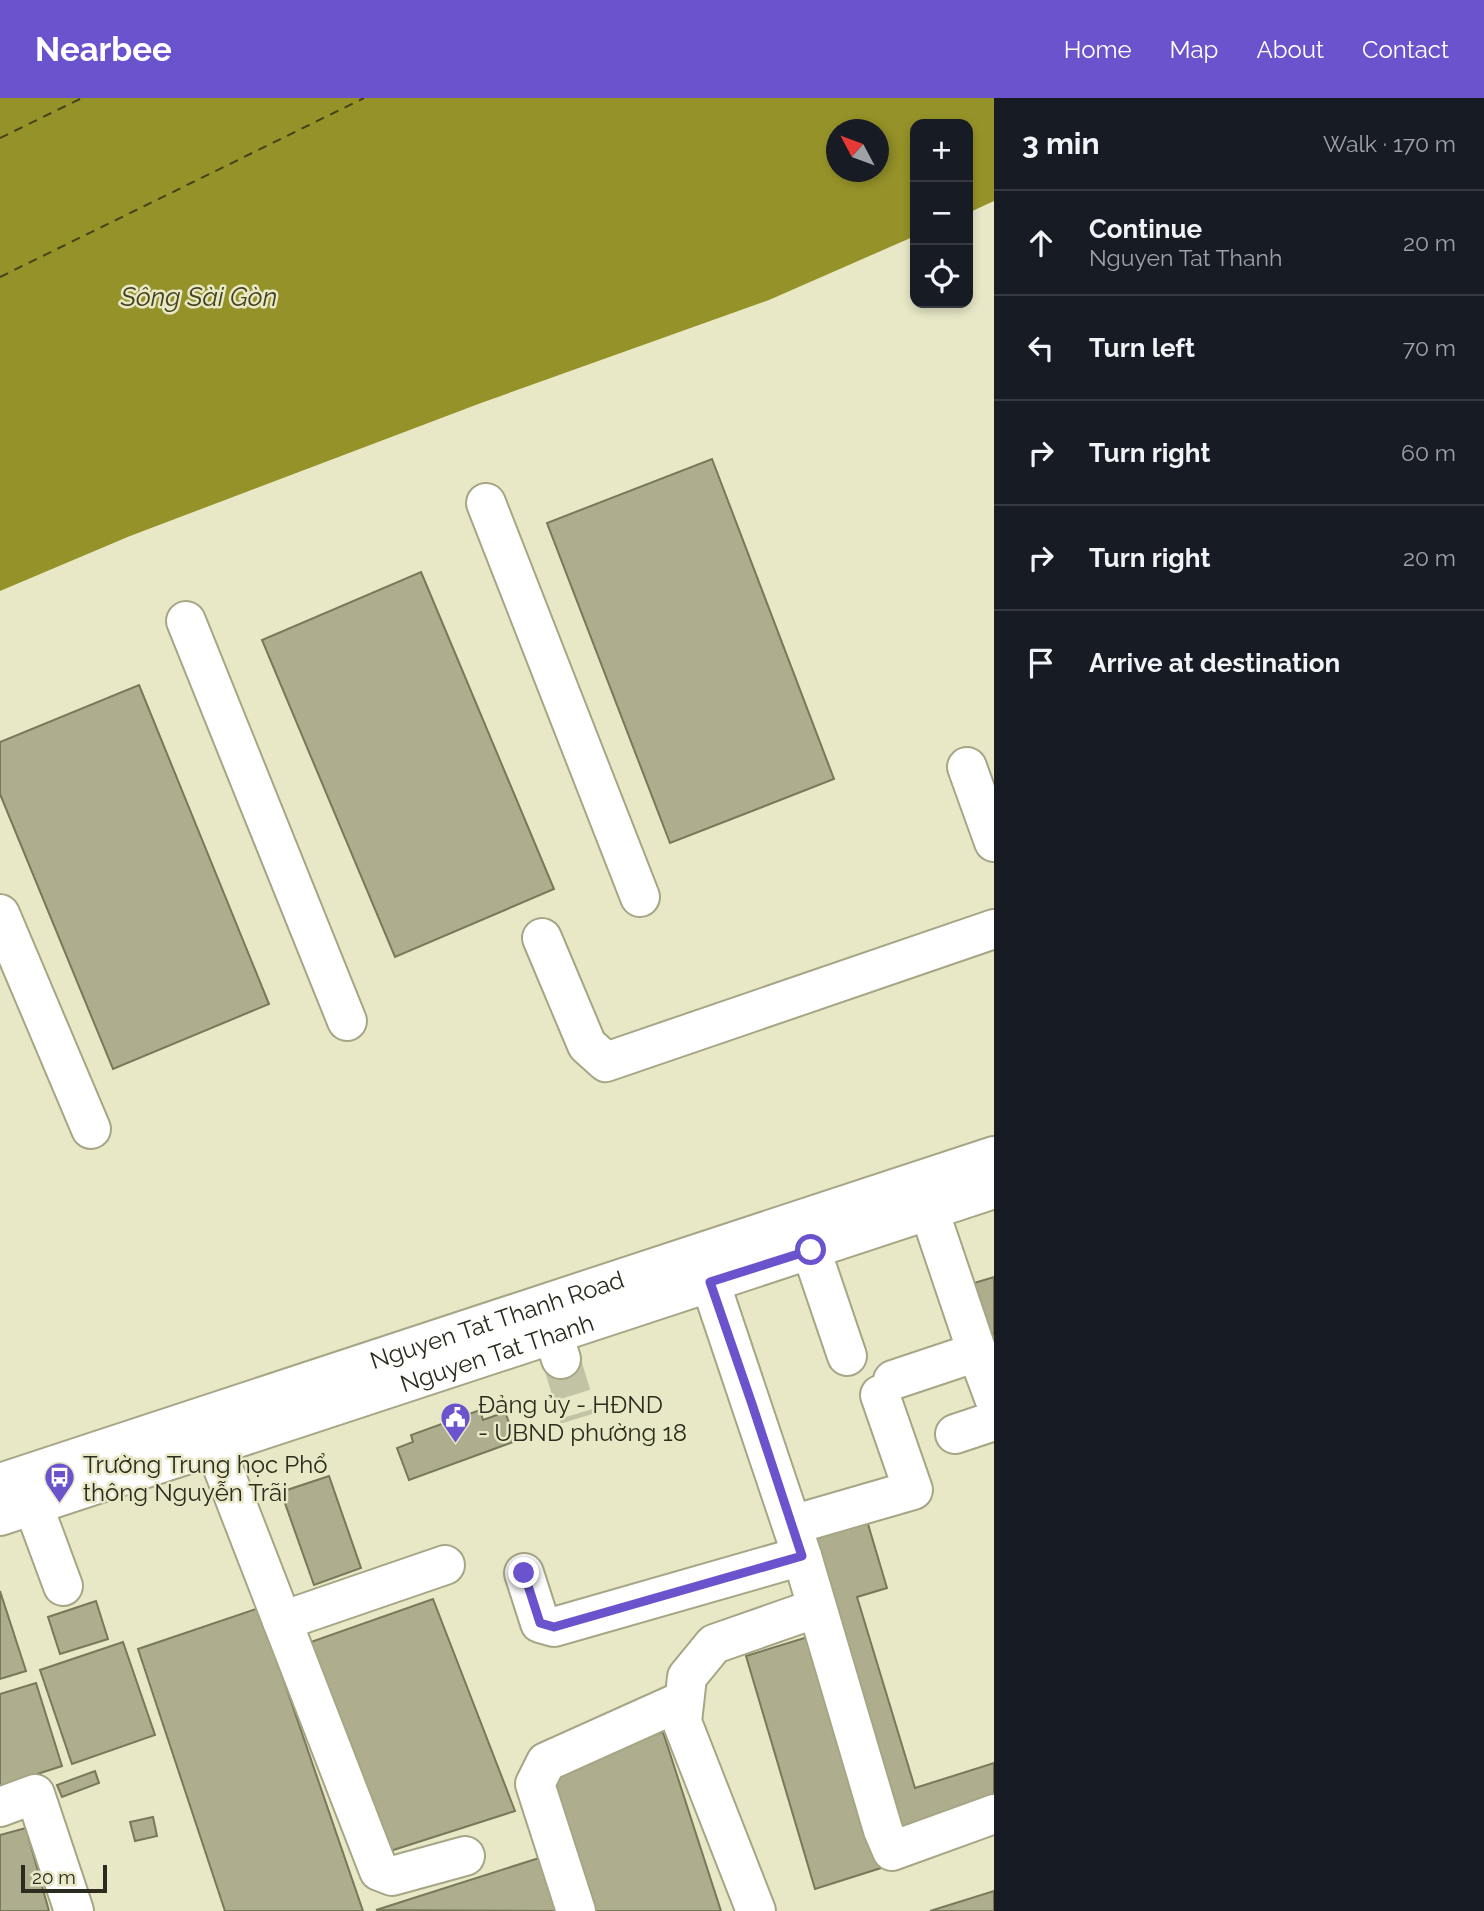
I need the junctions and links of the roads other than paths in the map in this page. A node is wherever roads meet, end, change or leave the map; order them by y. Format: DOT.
graph roads {
  1 [pos="486,503"];
  2 [pos="186,621"];
  3 [pos="967,767"];
  4 [pos="994,842"];
  5 [pos="640,897"];
  6 [pos="0,914"];
  7 [pos="994,929"];
  8 [pos="542,938"];
  9 [pos="346,1021"];
  10 [pos="91,1129"];
  11 [pos="994,1156"];
  12 [pos="994,1189"];
  13 [pos="929,1210"];
  14 [pos="811,1250"];
  15 [pos="710,1282"];
  16 [pos="977,1352"];
  17 [pos="847,1356"];
  18 [pos="994,1398"];
  19 [pos="994,1421"];
  20 [pos="955,1434"];
  21 [pos="214,1446"];
  22 [pos="0,1483"];
  23 [pos="17,1510"];
  24 [pos="797,1541"];
  25 [pos="445,1565"];
  26 [pos="524,1573"];
  27 [pos="63,1586"];
  28 [pos="817,1608"];
  29 [pos="282,1621"];
  30 [pos="684,1700"];
  31 [pos="0,1807"];
  32 [pos="994,1814"];
  33 [pos="465,1856"];
  34 [pos="74,1911"];
  35 [pos="576,1911"];
  36 [pos="756,1911"];
  1 -- 5 [label="main road"];
  2 -- 9 [label="main road"];
  3 -- 4 [label="main road"];
  6 -- 10 [label="main road"];
  7 -- 8 [label="main road"];
  11 -- 22 [label="main road, Nguyen Tat Thanh Road"];
  12 -- 13 [label="main road, Nguyen Tat Thanh"];
  13 -- 14 [label="main road, Nguyen Tat Thanh"];
  13 -- 16 [label="main road"];
  14 -- 15 [label="main road, Nguyen Tat Thanh"];
  14 -- 17 [label="main road"];
  15 -- 21 [label="main road, Nguyen Tat Thanh"];
  15 -- 24 [label="main road"];
  16 -- 18 [label="main road"];
  16 -- 24 [label="main road"];
  19 -- 20 [label="main road"];
  21 -- 23 [label="main road, Nguyen Tat Thanh"];
  21 -- 29 [label="main road"];
  23 -- 27 [label="main road"];
  24 -- 26 [label="main road"];
  24 -- 28 [label="main road"];
  25 -- 29 [label="main road"];
  28 -- 30 [label="main road"];
  28 -- 32 [label="main road"];
  29 -- 33 [label="main road"];
  30 -- 35 [label="main road"];
  30 -- 36 [label="main road"];
  31 -- 34 [label="main road"];
}
